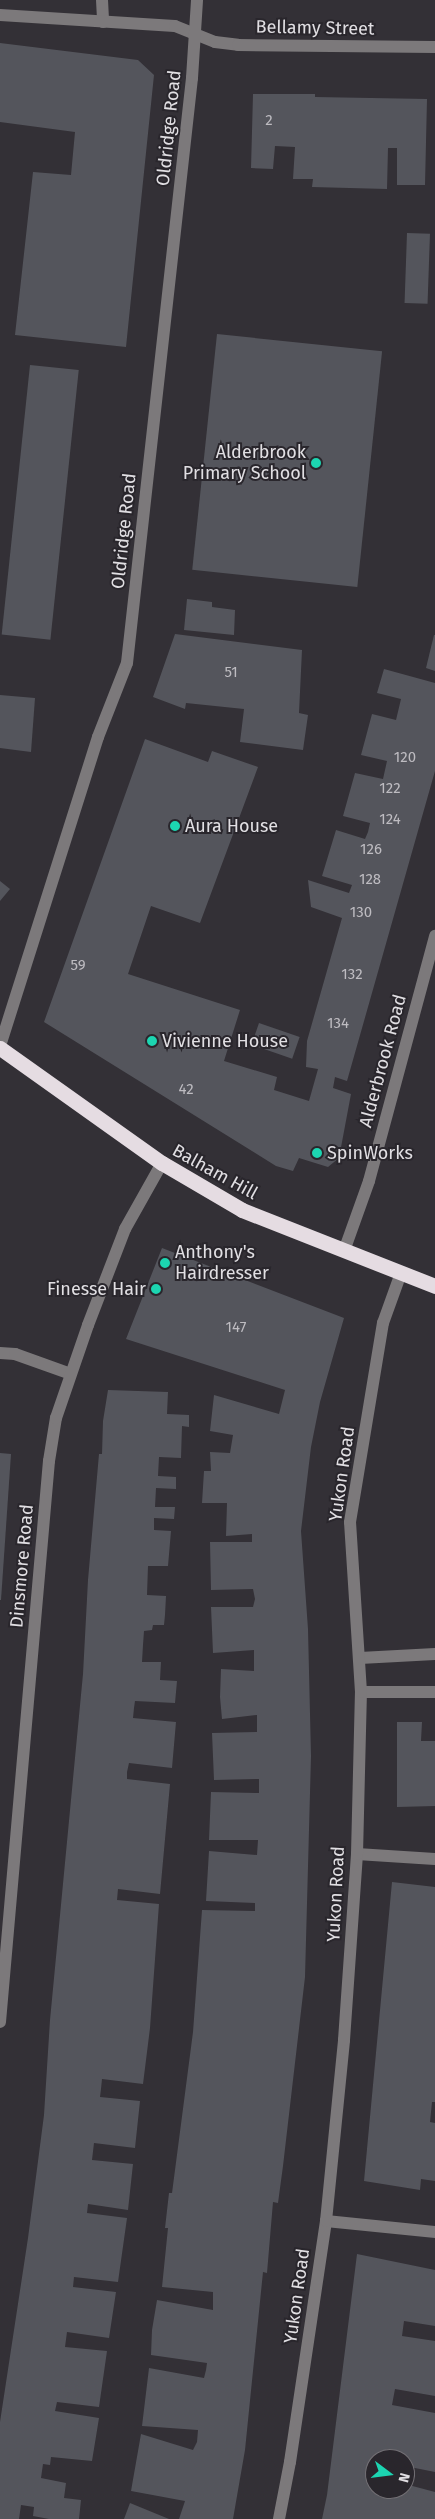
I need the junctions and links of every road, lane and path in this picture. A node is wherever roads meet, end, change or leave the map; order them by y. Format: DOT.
graph roads {
  1 [pos="102,0"];
  2 [pos="198,0"];
  3 [pos="0,15"];
  4 [pos="103,22"];
  5 [pos="196,35"];
  6 [pos="435,47"];
  7 [pos="435,936"];
  8 [pos="0,1047"];
  9 [pos="162,1164"];
  10 [pos="344,1251"];
  11 [pos="401,1273"];
  12 [pos="435,1286"];
  13 [pos="0,1353"];
  14 [pos="71,1374"];
  15 [pos="435,1654"];
  16 [pos="360,1658"];
  17 [pos="361,1692"];
  18 [pos="435,1692"];
  19 [pos="357,1854"];
  20 [pos="435,1859"];
  21 [pos="0,2022"];
  22 [pos="326,2221"];
  23 [pos="435,2232"];
  24 [pos="279,2519"];
  1 -- 4 [label="street"];
  2 -- 5 [label="street, Oldridge Road"];
  3 -- 4 [label="street, Bellamy Street"];
  4 -- 5 [label="street, Bellamy Street"];
  5 -- 6 [label="street, Bellamy Street"];
  5 -- 8 [label="street, Oldridge Road"];
  7 -- 10 [label="street, Alderbrook Road"];
  8 -- 9 [label="highway, Balham Hill"];
  9 -- 10 [label="highway, Balham Hill"];
  9 -- 14 [label="street, Dinsmore Road"];
  10 -- 11 [label="highway, Balham Hill"];
  11 -- 12 [label="highway, Balham Hill"];
  11 -- 16 [label="street, Yukon Road"];
  13 -- 14 [label="street"];
  14 -- 21 [label="street, Dinsmore Road"];
  15 -- 16 [label="street"];
  16 -- 17 [label="street, Yukon Road"];
  17 -- 18 [label="street"];
  17 -- 19 [label="street, Yukon Road"];
  19 -- 20 [label="street"];
  19 -- 22 [label="street, Yukon Road"];
  22 -- 23 [label="street"];
  22 -- 24 [label="street, Yukon Road"];
}
